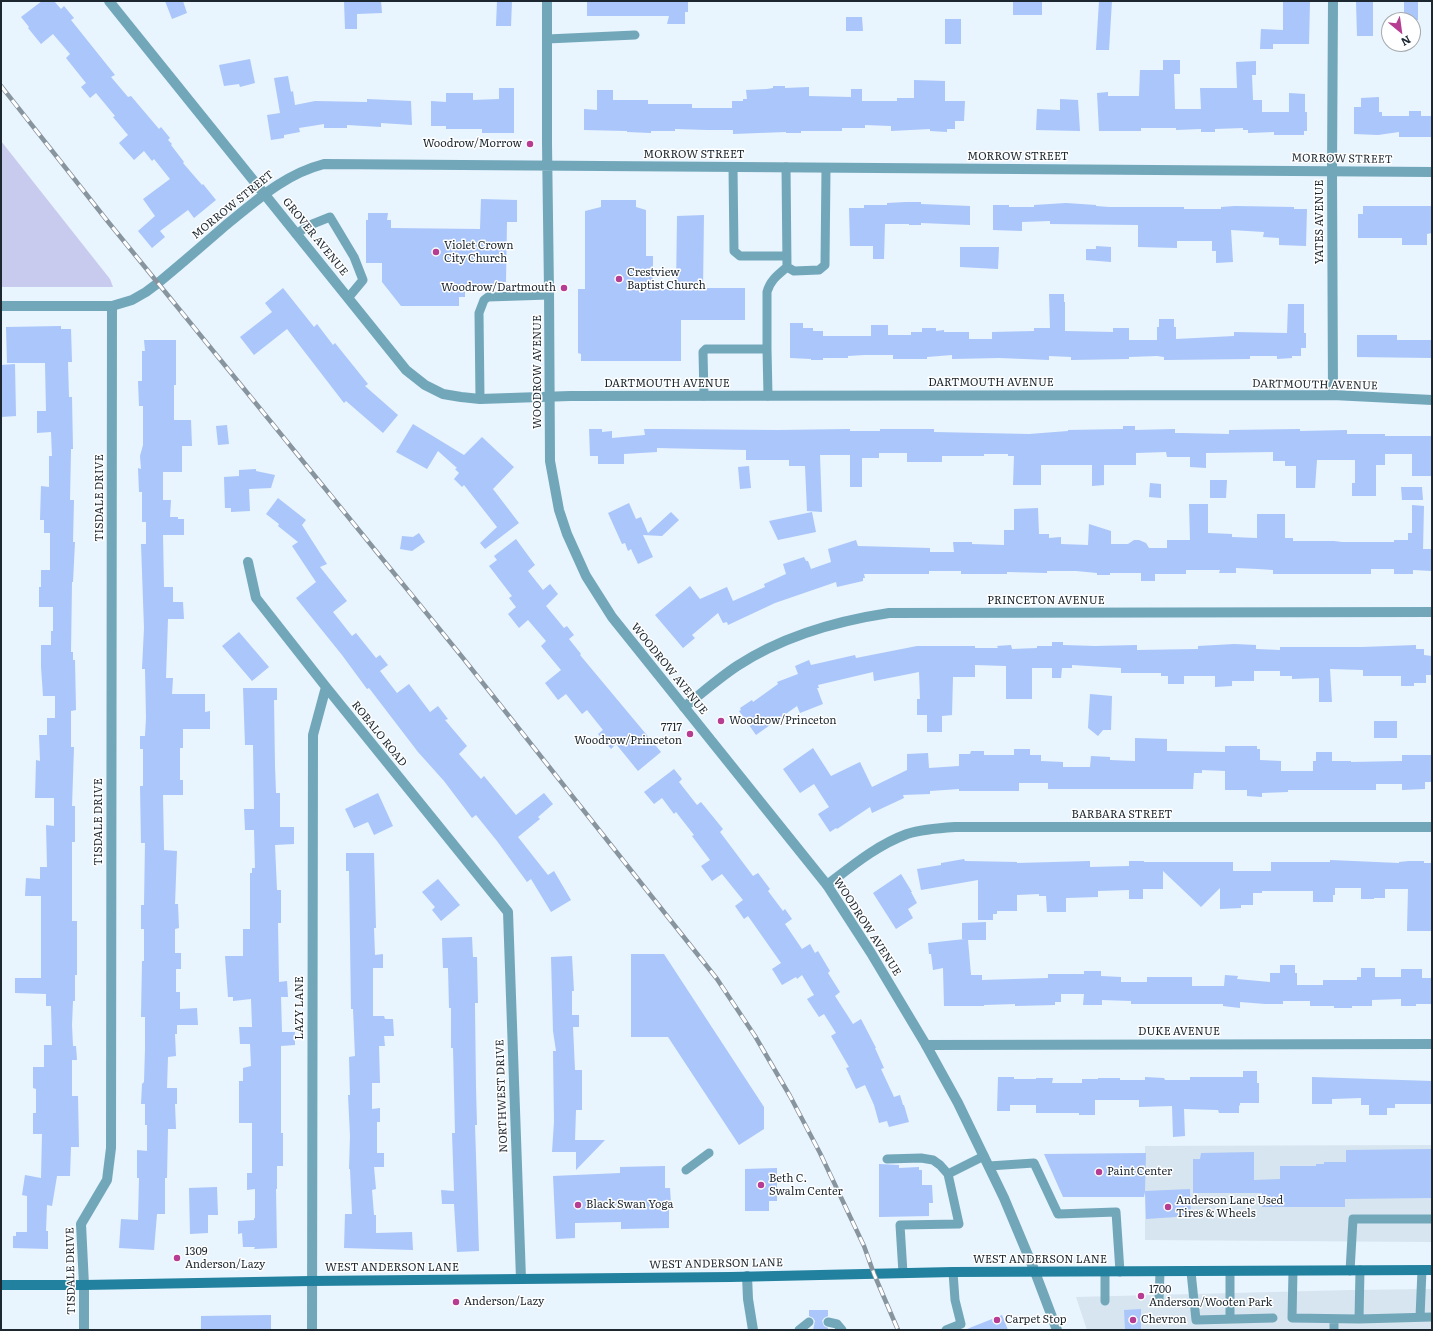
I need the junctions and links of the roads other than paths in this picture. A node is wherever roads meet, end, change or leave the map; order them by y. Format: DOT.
graph roads {
  1 [pos="109,1"];
  2 [pos="547,1"];
  3 [pos="1333,1"];
  4 [pos="635,35"];
  5 [pos="547,39"];
  6 [pos="548,166"];
  7 [pos="733,167"];
  8 [pos="786,167"];
  9 [pos="826,168"];
  10 [pos="1332,171"];
  11 [pos="1432,172"];
  12 [pos="264,194"];
  13 [pos="296,234"];
  14 [pos="787,256"];
  15 [pos="787,267"];
  16 [pos="549,295"];
  17 [pos="348,298"];
  18 [pos="1,306"];
  19 [pos="112,306"];
  20 [pos="767,348"];
  21 [pos="1333,395"];
  22 [pos="550,396"];
  23 [pos="704,396"];
  24 [pos="768,396"];
  25 [pos="480,399"];
  26 [pos="1432,400"];
  27 [pos="248,562"];
  28 [pos="1432,612"];
  29 [pos="326,687"];
  30 [pos="684,707"];
  31 [pos="1432,827"];
  32 [pos="827,885"];
  33 [pos="508,912"];
  34 [pos="1432,1044"];
  35 [pos="926,1045"];
  36 [pos="709,1153"];
  37 [pos="984,1156"];
  38 [pos="887,1159"];
  39 [pos="989,1166"];
  40 [pos="686,1170"];
  41 [pos="948,1174"];
  42 [pos="1432,1220"];
  43 [pos="1355,1270"];
  44 [pos="1427,1270"];
  45 [pos="1230,1271"];
  46 [pos="1293,1271"];
  47 [pos="953,1272"];
  48 [pos="1035,1272"];
  49 [pos="1105,1272"];
  50 [pos="1120,1272"];
  51 [pos="1160,1272"];
  52 [pos="1191,1272"];
  53 [pos="903,1273"];
  54 [pos="747,1276"];
  55 [pos="521,1279"];
  56 [pos="311,1281"];
  57 [pos="1,1285"];
  58 [pos="84,1285"];
  59 [pos="1159,1300"];
  60 [pos="1105,1301"];
  61 [pos="1432,1316"];
  62 [pos="1420,1317"];
  63 [pos="1273,1318"];
  64 [pos="1230,1319"];
  65 [pos="1334,1319"];
  66 [pos="1359,1319"];
  67 [pos="809,1322"];
  68 [pos="828,1322"];
  69 [pos="84,1330"];
  70 [pos="312,1330"];
  71 [pos="753,1330"];
  72 [pos="799,1330"];
  73 [pos="842,1330"];
  74 [pos="946,1330"];
  75 [pos="1057,1330"];
  76 [pos="1334,1330"];
  1 -- 12 [label="street, GROVER AVENUE"];
  2 -- 5 [label="street, WOODROW AVENUE"];
  3 -- 10 [label="street, YATES AVENUE"];
  4 -- 5 [label="lane"];
  5 -- 6 [label="street, WOODROW AVENUE"];
  6 -- 7 [label="street, MORROW STREET"];
  6 -- 12 [label="street, MORROW STREET"];
  6 -- 16 [label="street, WOODROW AVENUE"];
  7 -- 8 [label="street, MORROW STREET"];
  7 -- 14 [label="lane"];
  8 -- 9 [label="street, MORROW STREET"];
  8 -- 14 [label="lane"];
  9 -- 10 [label="street, MORROW STREET"];
  9 -- 15 [label="lane"];
  10 -- 11 [label="street, MORROW STREET"];
  10 -- 21 [label="street, YATES AVENUE"];
  12 -- 13 [label="street, GROVER AVENUE"];
  12 -- 19 [label="street, MORROW STREET"];
  13 -- 17 [label="street, GROVER AVENUE"];
  13 -- 17 [label="lane"];
  14 -- 15 [label="lane"];
  15 -- 20 [label="lane"];
  16 -- 22 [label="street, WOODROW AVENUE"];
  16 -- 25 [label="lane"];
  17 -- 25 [label="street, GROVER AVENUE"];
  18 -- 19 [label="street, MORROW STREET"];
  19 -- 58 [label="street, TISDALE DRIVE"];
  20 -- 23 [label="lane"];
  20 -- 24 [label="lane"];
  21 -- 24 [label="street, DARTMOUTH AVENUE"];
  21 -- 26 [label="street, DARTMOUTH AVENUE"];
  22 -- 23 [label="street, DARTMOUTH AVENUE"];
  22 -- 25 [label="street, GROVER AVENUE"];
  22 -- 30 [label="street, WOODROW AVENUE"];
  23 -- 24 [label="street, DARTMOUTH AVENUE"];
  27 -- 29 [label="street, ROBALO ROAD"];
  28 -- 30 [label="street, PRINCETON AVENUE"];
  29 -- 33 [label="street, ROBALO ROAD"];
  29 -- 56 [label="street, LAZY LANE"];
  30 -- 32 [label="street, WOODROW AVENUE"];
  31 -- 32 [label="street, BARBARA STREET"];
  32 -- 35 [label="street, WOODROW AVENUE"];
  33 -- 55 [label="street, NORTHWEST DRIVE"];
  34 -- 35 [label="street, DUKE AVENUE"];
  35 -- 37 [label="street, WOODROW AVENUE"];
  36 -- 40 [label="lane"];
  37 -- 39 [label="street, WOODROW AVENUE"];
  37 -- 41 [label="lane"];
  38 -- 41 [label="lane"];
  39 -- 48 [label="street, WOODROW AVENUE"];
  39 -- 50 [label="lane"];
  41 -- 53 [label="lane"];
  42 -- 43 [label="lane"];
  43 -- 44 [label="main road, WEST ANDERSON LANE"];
  43 -- 46 [label="main road, WEST ANDERSON LANE"];
  43 -- 66 [label="lane"];
  44 -- 62 [label="lane"];
  45 -- 46 [label="main road, WEST ANDERSON LANE"];
  45 -- 52 [label="main road, WEST ANDERSON LANE"];
  45 -- 64 [label="lane"];
  46 -- 65 [label="lane"];
  47 -- 48 [label="main road, WEST ANDERSON LANE"];
  47 -- 53 [label="main road, WEST ANDERSON LANE"];
  47 -- 74 [label="lane"];
  48 -- 49 [label="main road, WEST ANDERSON LANE"];
  48 -- 75 [label="street, WOODROW AVENUE"];
  49 -- 50 [label="main road, WEST ANDERSON LANE"];
  49 -- 60 [label="lane"];
  50 -- 51 [label="main road, WEST ANDERSON LANE"];
  51 -- 52 [label="main road, WEST ANDERSON LANE"];
  51 -- 59 [label="lane"];
  52 -- 64 [label="lane"];
  53 -- 54 [label="main road, WEST ANDERSON LANE"];
  54 -- 55 [label="main road, WEST ANDERSON LANE"];
  54 -- 71 [label="street"];
  55 -- 56 [label="main road, WEST ANDERSON LANE"];
  56 -- 58 [label="main road, WEST ANDERSON LANE"];
  56 -- 70 [label="street, LAZY LANE"];
  57 -- 58 [label="main road, WEST ANDERSON LANE"];
  58 -- 69 [label="street, TISDALE DRIVE"];
  61 -- 62 [label="lane"];
  62 -- 66 [label="lane"];
  63 -- 64 [label="lane"];
  65 -- 66 [label="lane"];
  65 -- 76 [label="lane"];
  67 -- 72 [label="lane"];
  68 -- 73 [label="lane"];
}
